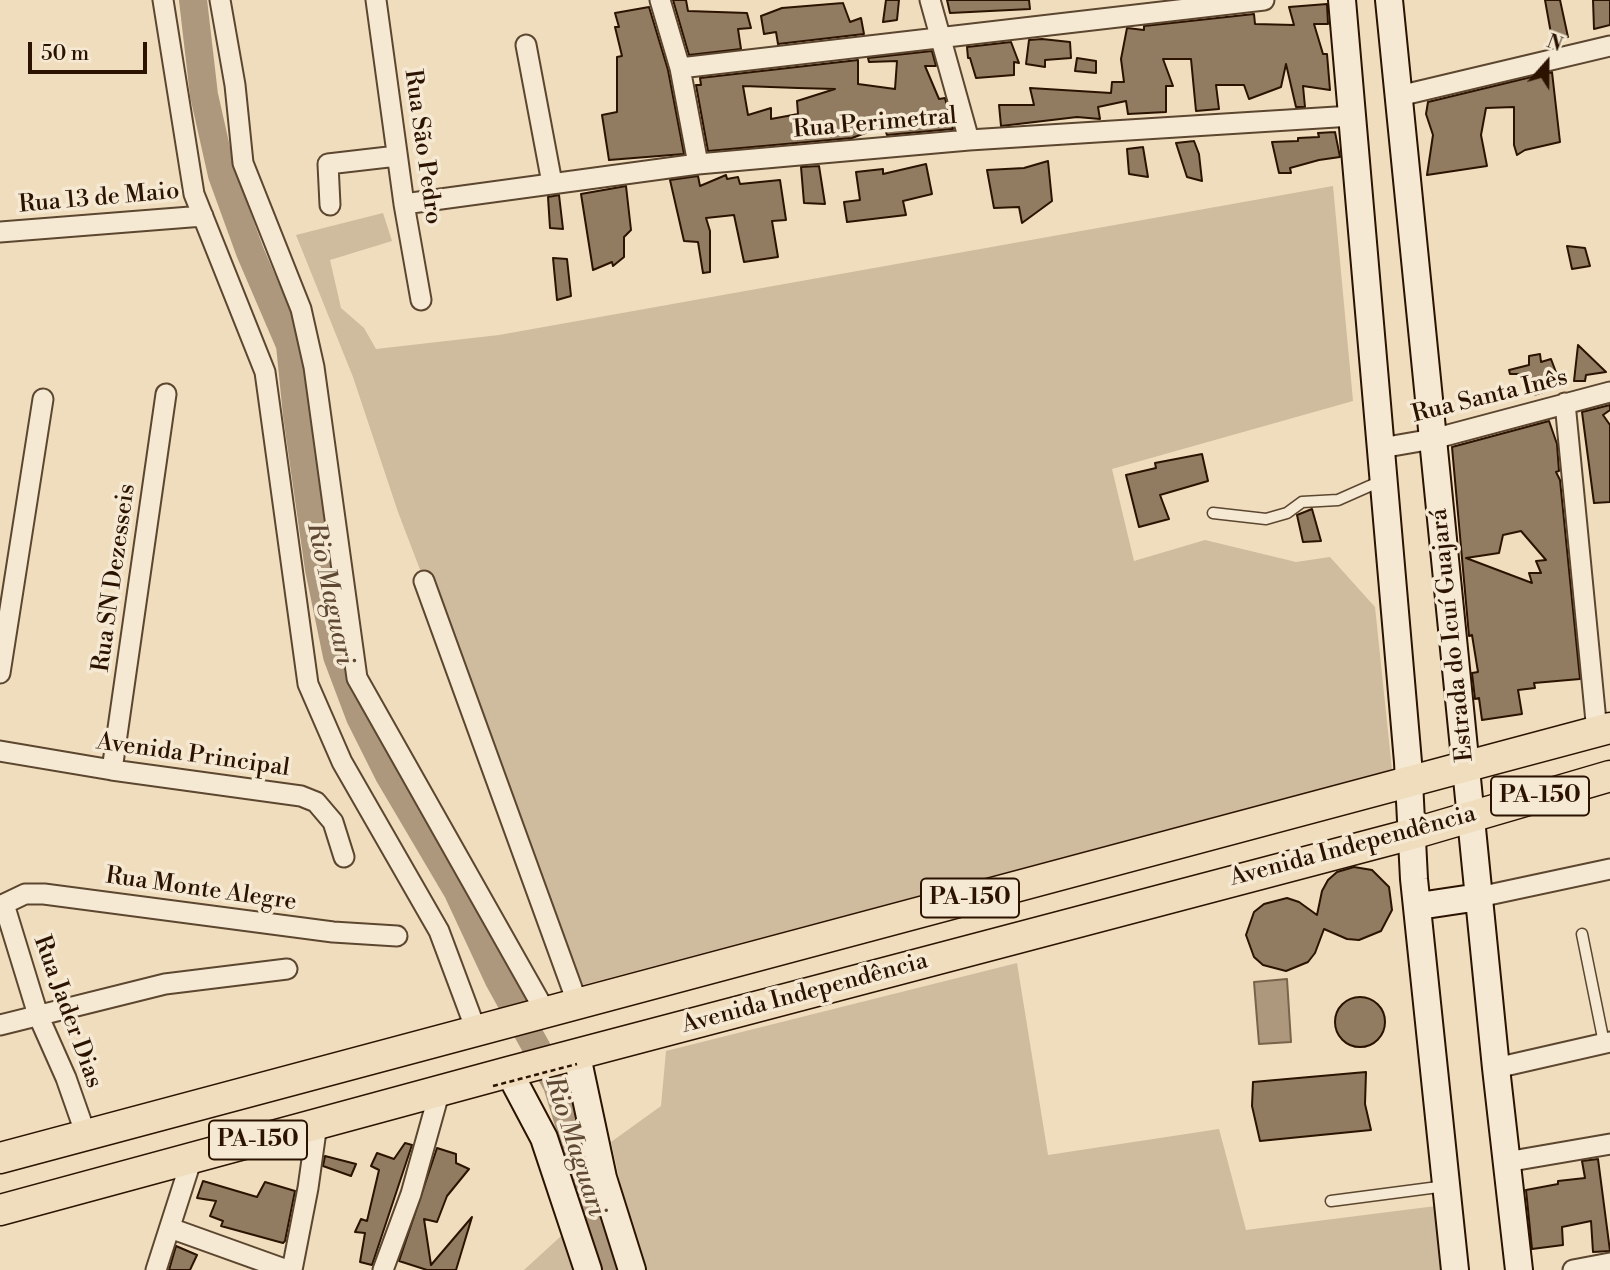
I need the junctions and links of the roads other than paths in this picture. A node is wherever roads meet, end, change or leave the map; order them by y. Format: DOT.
graph roads {
  1 [pos="163,0"];
  2 [pos="220,0"];
  3 [pos="376,0"];
  4 [pos="660,0"];
  5 [pos="930,0"];
  6 [pos="1264,0"];
  7 [pos="1342,0"];
  8 [pos="1389,0"];
  9 [pos="941,38"];
  10 [pos="526,45"];
  11 [pos="1610,46"];
  12 [pos="680,68"];
  13 [pos="1399,96"];
  14 [pos="1352,116"];
  15 [pos="969,140"];
  16 [pos="397,156"];
  17 [pos="698,164"];
  18 [pos="552,183"];
  19 [pos="404,204"];
  20 [pos="330,205"];
  21 [pos="202,216"];
  22 [pos="0,232"];
  23 [pos="421,300"];
  24 [pos="1610,392"];
  25 [pos="166,394"];
  26 [pos="43,399"];
  27 [pos="1565,403"];
  28 [pos="1433,439"];
  29 [pos="1381,448"];
  30 [pos="1384,481"];
  31 [pos="1213,513"];
  32 [pos="424,581"];
  33 [pos="0,673"];
  34 [pos="1604,730"];
  35 [pos="0,751"];
  36 [pos="1466,767"];
  37 [pos="112,770"];
  38 [pos="1610,776"];
  39 [pos="1407,783"];
  40 [pos="1471,816"];
  41 [pos="1412,834"];
  42 [pos="344,857"];
  43 [pos="1085,868"];
  44 [pos="1610,869"];
  45 [pos="1479,897"];
  46 [pos="2,905"];
  47 [pos="1419,906"];
  48 [pos="1074,921"];
  49 [pos="1582,934"];
  50 [pos="397,936"];
  51 [pos="287,969"];
  52 [pos="577,1002"];
  53 [pos="539,1012"];
  54 [pos="38,1015"];
  55 [pos="0,1025"];
  56 [pos="483,1028"];
  57 [pos="1607,1043"];
  58 [pos="577,1060"];
  59 [pos="1496,1068"];
  60 [pos="506,1076"];
  61 [pos="440,1090"];
  62 [pos="317,1124"];
  63 [pos="86,1135"];
  64 [pos="1610,1144"];
  65 [pos="0,1158"];
  66 [pos="192,1158"];
  67 [pos="1506,1161"];
  68 [pos="1447,1186"];
  69 [pos="1331,1201"];
  70 [pos="0,1210"];
  71 [pos="170,1228"];
  72 [pos="1610,1263"];
  73 [pos="156,1270"];
  74 [pos="289,1270"];
  75 [pos="383,1270"];
  76 [pos="588,1270"];
  77 [pos="632,1270"];
  78 [pos="1455,1270"];
  79 [pos="1519,1270"];
  80 [pos="1573,1270"];
  1 -- 21 [label="street"];
  2 -- 53 [label="street"];
  3 -- 16 [label="street, Rua São Pedro"];
  4 -- 12 [label="street"];
  5 -- 9 [label="street"];
  6 -- 9 [label="street"];
  7 -- 14 [label="main road"];
  8 -- 13 [label="main road, Estrada do Icuí Guajará"];
  9 -- 12 [label="street"];
  9 -- 15 [label="street"];
  10 -- 18 [label="street"];
  11 -- 13 [label="street"];
  12 -- 17 [label="street"];
  13 -- 28 [label="main road, Estrada do Icuí Guajará"];
  14 -- 15 [label="street, Rua Perimetral"];
  14 -- 29 [label="main road"];
  15 -- 17 [label="street, Rua Perimetral"];
  16 -- 19 [label="street, Rua São Pedro"];
  16 -- 20 [label="street"];
  17 -- 18 [label="street, Rua Perimetral"];
  18 -- 19 [label="street, Rua Perimetral"];
  19 -- 23 [label="street, Rua São Pedro"];
  21 -- 22 [label="street, Rua 13 de Maio"];
  21 -- 56 [label="street"];
  24 -- 27 [label="street, Rua Santa Inês"];
  25 -- 37 [label="street, Rua SN Dezesseis"];
  26 -- 33 [label="street"];
  27 -- 28 [label="street, Rua Santa Inês"];
  27 -- 34 [label="street"];
  28 -- 29 [label="street, Rua Santa Inês"];
  28 -- 36 [label="main road, Estrada do Icuí Guajará"];
  29 -- 30 [label="main road"];
  30 -- 31 [label="lane"];
  30 -- 39 [label="main road"];
  32 -- 52 [label="street"];
  34 -- 36 [label="main road, Avenida Independência / PA-150"];
  35 -- 37 [label="street, Avenida Principal"];
  36 -- 39 [label="main road, Avenida Independência / PA-150"];
  36 -- 40 [label="main road, Estrada do Icuí Guajará"];
  37 -- 42 [label="street, Avenida Principal"];
  38 -- 40 [label="main road, Avenida Independência / PA-150"];
  39 -- 41 [label="main road"];
  39 -- 43 [label="main road, Avenida Independência / PA-150"];
  40 -- 41 [label="main road, Avenida Independência / PA-150"];
  40 -- 45 [label="main road, Estrada do Icuí Guajará"];
  41 -- 47 [label="main road"];
  41 -- 48 [label="main road, Avenida Independência / PA-150"];
  43 -- 48 [label="main road"];
  43 -- 52 [label="main road, Avenida Independência / PA-150"];
  44 -- 45 [label="street"];
  45 -- 47 [label="main road"];
  45 -- 59 [label="main road, Estrada do Icuí Guajará"];
  46 -- 50 [label="street, Rua Monte Alegre"];
  46 -- 54 [label="street, Rua Jader Dias"];
  47 -- 68 [label="main road"];
  48 -- 58 [label="main road, Avenida Independência / PA-150"];
  49 -- 57 [label="lane"];
  51 -- 54 [label="street"];
  52 -- 53 [label="main road, Avenida Independência / PA-150"];
  53 -- 56 [label="main road, Avenida Independência / PA-150"];
  54 -- 55 [label="street"];
  54 -- 63 [label="street, Rua Jader Dias"];
  56 -- 63 [label="main road, Avenida Independência / PA-150"];
  57 -- 59 [label="street"];
  58 -- 60 [label="main road, Avenida Independência / PA-150"];
  58 -- 77 [label="main road"];
  59 -- 67 [label="main road, Estrada do Icuí Guajará"];
  60 -- 61 [label="main road, Avenida Independência / PA-150"];
  60 -- 76 [label="main road"];
  61 -- 62 [label="main road, Avenida Independência / PA-150"];
  61 -- 75 [label="street"];
  62 -- 66 [label="main road, Avenida Independência / PA-150"];
  62 -- 74 [label="street"];
  63 -- 65 [label="main road, Avenida Independência / PA-150"];
  64 -- 67 [label="street"];
  66 -- 70 [label="main road, Avenida Independência / PA-150"];
  66 -- 71 [label="street"];
  67 -- 79 [label="main road, Estrada do Icuí Guajará"];
  68 -- 69 [label="lane"];
  68 -- 78 [label="main road"];
  71 -- 73 [label="street"];
  71 -- 74 [label="street"];
  72 -- 80 [label="street"];
}
